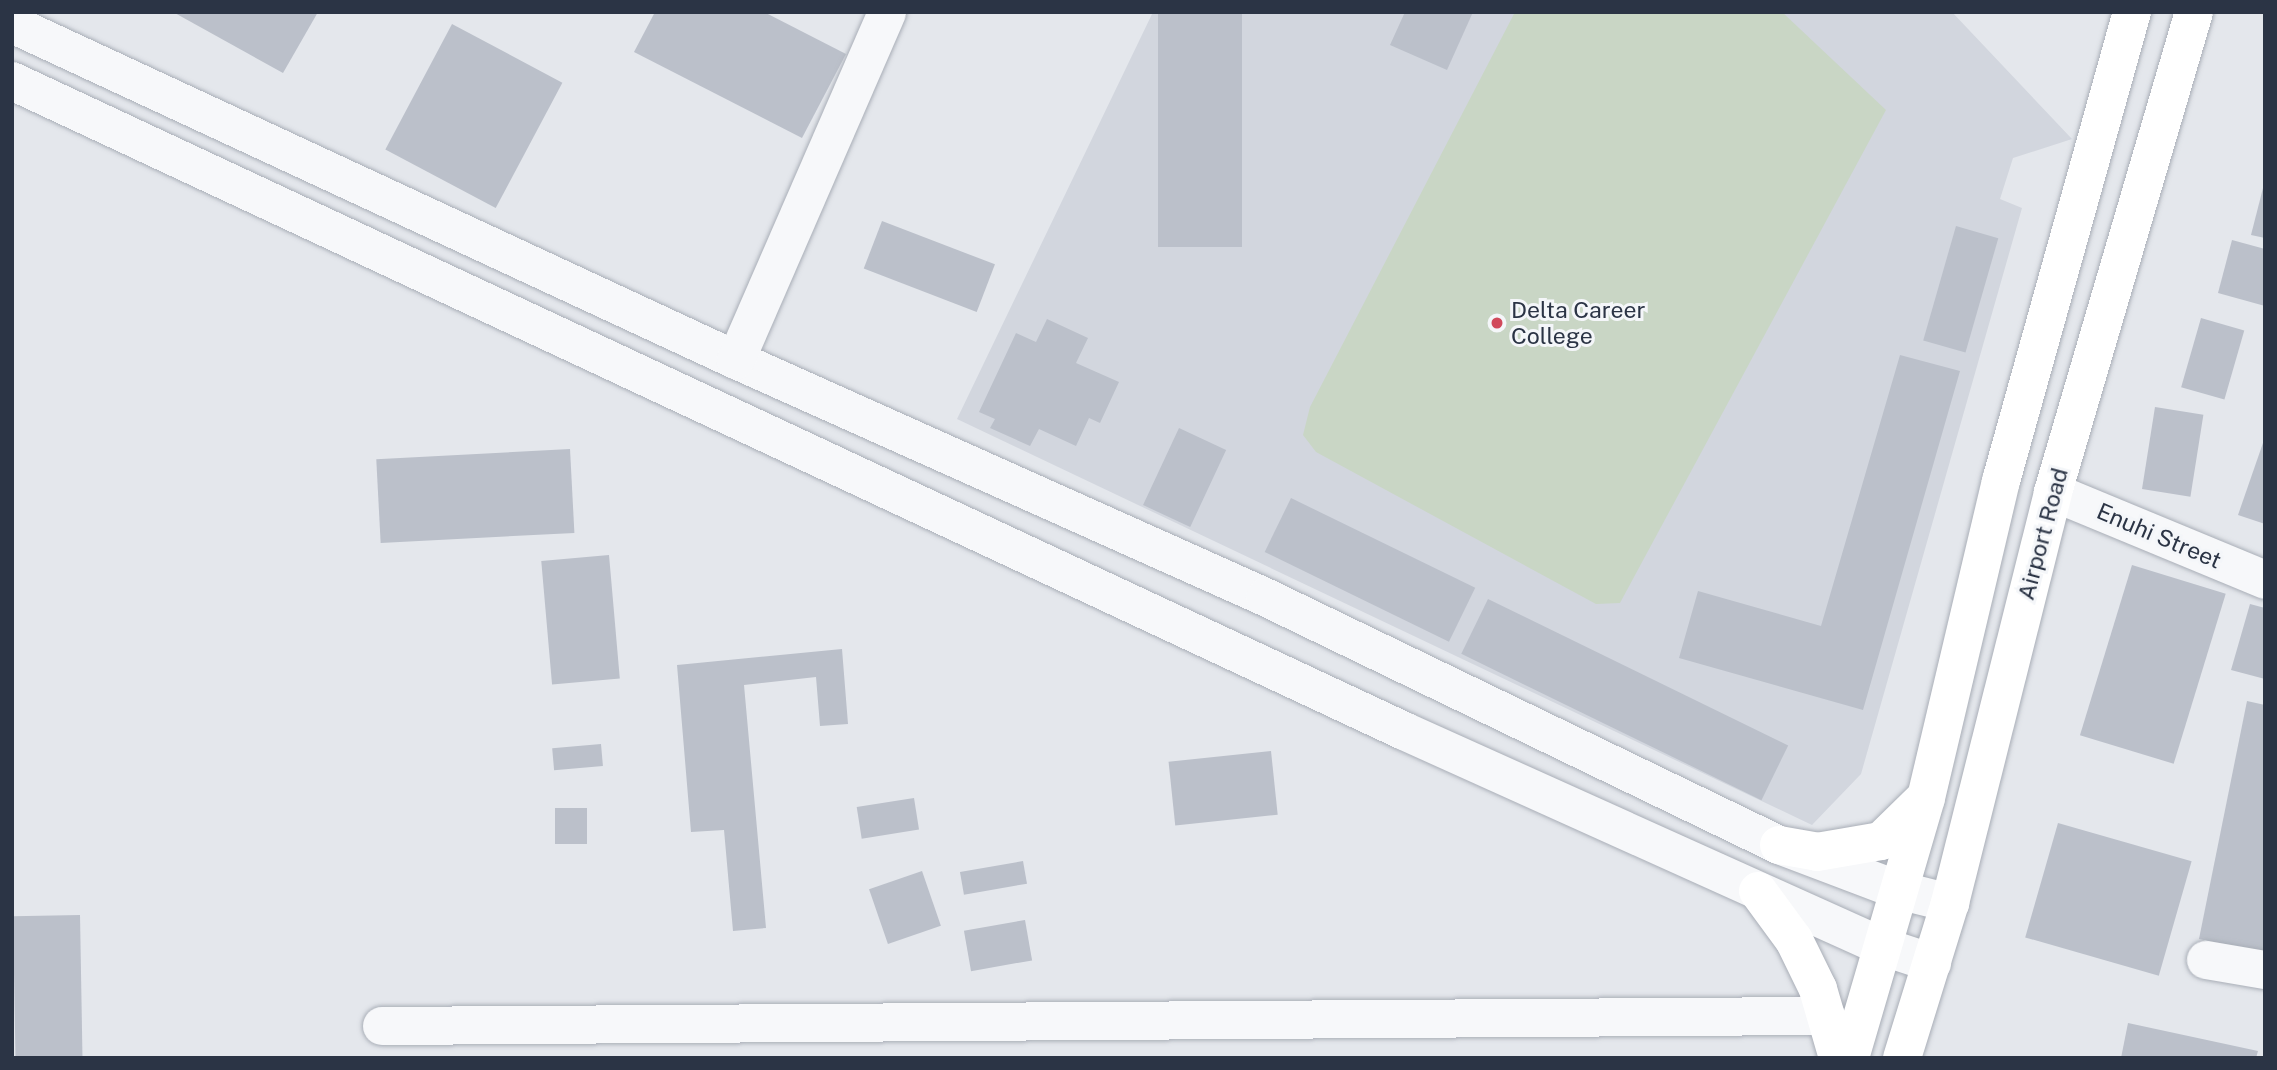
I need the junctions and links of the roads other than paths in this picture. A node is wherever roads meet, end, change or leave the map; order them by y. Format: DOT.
graph roads {
  1 [pos="887,12"];
  2 [pos="2132,12"];
  3 [pos="2194,12"];
  4 [pos="12,24"];
  5 [pos="12,81"];
  6 [pos="736,360"];
  7 [pos="2053,492"];
  8 [pos="2265,580"];
  9 [pos="1926,798"];
  10 [pos="1779,845"];
  11 [pos="1898,890"];
  12 [pos="1758,891"];
  13 [pos="1950,903"];
  14 [pos="1881,946"];
  15 [pos="2206,960"];
  16 [pos="1932,963"];
  17 [pos="2265,970"];
  18 [pos="1826,1016"];
  19 [pos="382,1026"];
  20 [pos="1838,1058"];
  21 [pos="1850,1058"];
  22 [pos="1902,1058"];
  1 -- 6 [label="street"];
  2 -- 9 [label="main road"];
  3 -- 7 [label="main road, Airport Road"];
  4 -- 6 [label="street"];
  5 -- 12 [label="street"];
  6 -- 10 [label="street"];
  7 -- 8 [label="street, Enuhi Street"];
  7 -- 13 [label="main road, Airport Road"];
  9 -- 10 [label="main road"];
  9 -- 11 [label="main road"];
  10 -- 11 [label="street"];
  11 -- 13 [label="street"];
  11 -- 14 [label="main road"];
  12 -- 14 [label="street"];
  12 -- 18 [label="main road"];
  13 -- 16 [label="main road, Airport Road"];
  14 -- 16 [label="street"];
  14 -- 21 [label="main road"];
  15 -- 17 [label="street"];
  16 -- 22 [label="main road, Airport Road"];
  18 -- 19 [label="street"];
  18 -- 20 [label="main road"];
}
